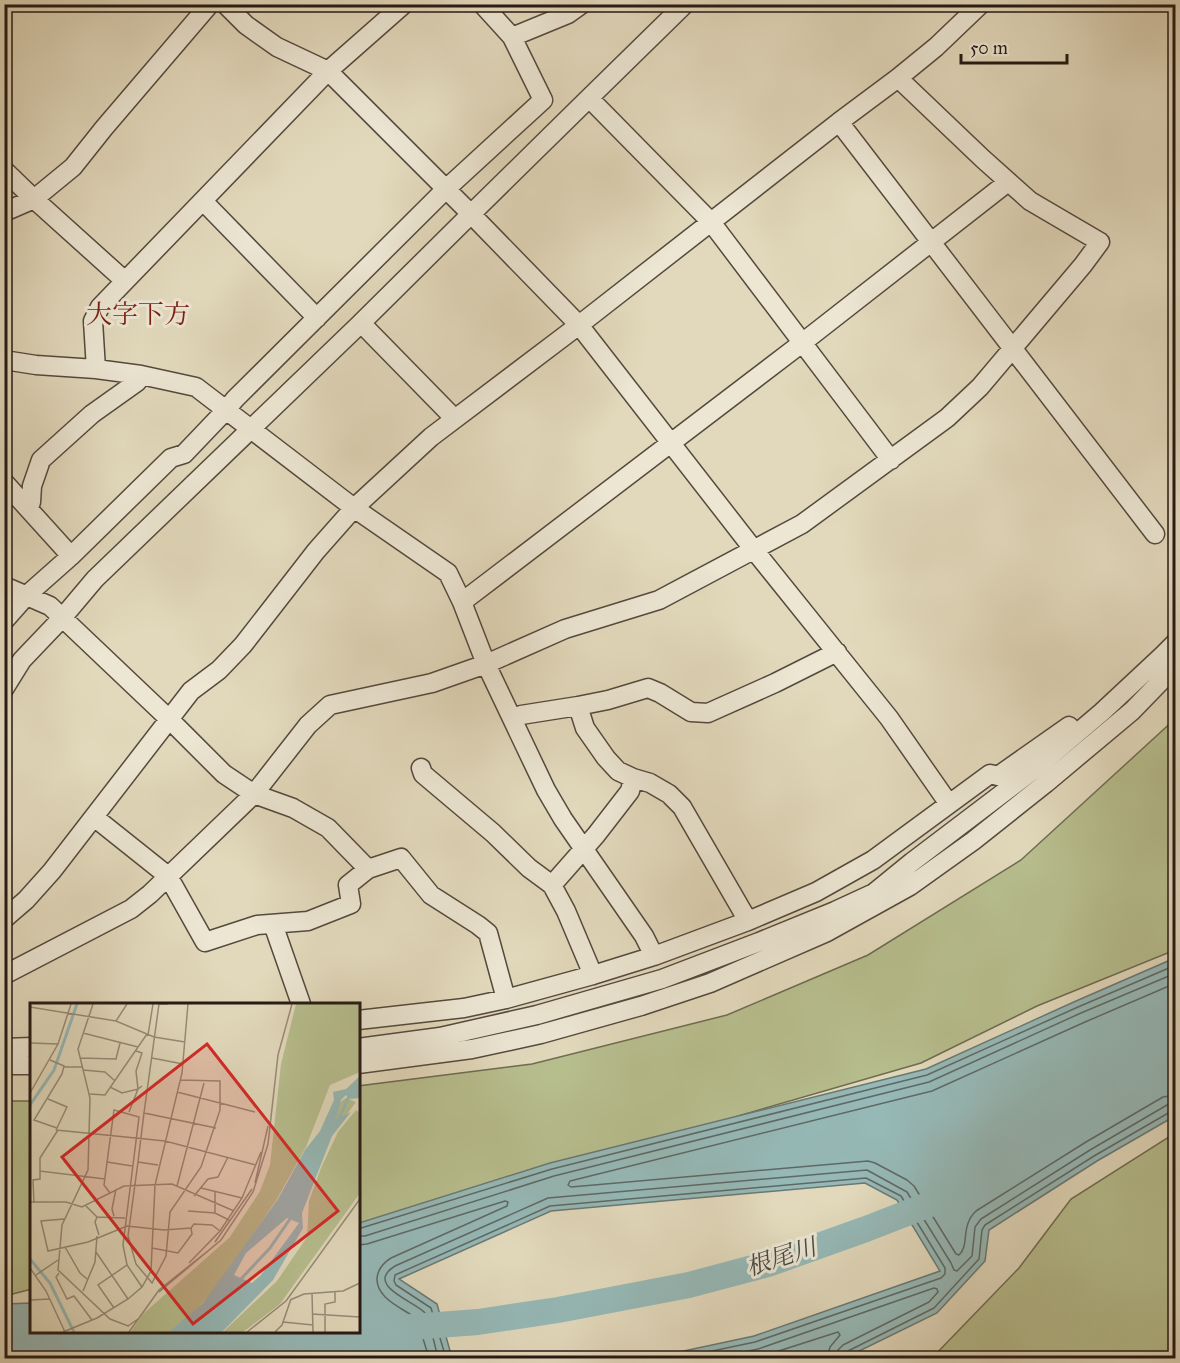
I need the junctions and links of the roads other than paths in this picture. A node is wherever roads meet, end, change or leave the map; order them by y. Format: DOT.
graph roads {
  1 [pos="210,4"];
  2 [pos="225,4"];
  3 [pos="404,4"];
  4 [pos="482,4"];
  5 [pos="582,4"];
  6 [pos="685,4"];
  7 [pos="981,5"];
  8 [pos="512,37"];
  9 [pos="328,71"];
  10 [pos="898,78"];
  11 [pos="589,98"];
  12 [pos="839,122"];
  13 [pos="4,170"];
  14 [pos="1008,182"];
  15 [pos="446,189"];
  16 [pos="34,199"];
  17 [pos="203,201"];
  18 [pos="4,212"];
  19 [pos="471,214"];
  20 [pos="711,222"];
  21 [pos="932,243"];
  22 [pos="125,281"];
  23 [pos="317,318"];
  24 [pos="361,323"];
  25 [pos="579,325"];
  26 [pos="802,343"];
  27 [pos="1013,348"];
  28 [pos="4,360"];
  29 [pos="96,369"];
  30 [pos="141,375"];
  31 [pos="226,410"];
  32 [pos="454,419"];
  33 [pos="251,429"];
  34 [pos="671,444"];
  35 [pos="891,460"];
  36 [pos="4,482"];
  37 [pos="29,508"];
  38 [pos="354,508"];
  39 [pos="1155,534"];
  40 [pos="754,550"];
  41 [pos="71,556"];
  42 [pos="4,586"];
  43 [pos="27,595"];
  44 [pos="462,602"];
  45 [pos="63,617"];
  46 [pos="4,621"];
  47 [pos="1176,642"];
  48 [pos="837,652"];
  49 [pos="1176,663"];
  50 [pos="486,664"];
  51 [pos="4,689"];
  52 [pos="579,706"];
  53 [pos="1102,712"];
  54 [pos="512,718"];
  55 [pos="169,719"];
  56 [pos="422,768"];
  57 [pos="633,778"];
  58 [pos="254,794"];
  59 [pos="949,804"];
  60 [pos="94,817"];
  61 [pos="585,849"];
  62 [pos="368,869"];
  63 [pos="168,876"];
  64 [pos="552,885"];
  65 [pos="4,919"];
  66 [pos="748,921"];
  67 [pos="273,924"];
  68 [pos="654,956"];
  69 [pos="4,975"];
  70 [pos="593,975"];
  71 [pos="506,999"];
  72 [pos="300,1003"];
  73 [pos="360,1020"];
  74 [pos="30,1047"];
  75 [pos="4,1048"];
  76 [pos="360,1048"];
  77 [pos="360,1064"];
  78 [pos="4,1065"];
  79 [pos="30,1065"];
  1 -- 16 [label="street"];
  2 -- 9 [label="street"];
  3 -- 9 [label="street"];
  4 -- 8 [label="street"];
  5 -- 8 [label="street"];
  6 -- 11 [label="street"];
  7 -- 10 [label="street"];
  8 -- 15 [label="street"];
  9 -- 15 [label="street"];
  9 -- 17 [label="street"];
  10 -- 12 [label="street"];
  10 -- 14 [label="street"];
  11 -- 19 [label="street"];
  11 -- 20 [label="street"];
  12 -- 20 [label="street"];
  12 -- 21 [label="street"];
  13 -- 16 [label="street"];
  14 -- 21 [label="street"];
  14 -- 27 [label="street"];
  15 -- 19 [label="street"];
  15 -- 23 [label="street"];
  16 -- 18 [label="street"];
  16 -- 22 [label="street"];
  17 -- 22 [label="street"];
  17 -- 23 [label="street"];
  19 -- 24 [label="street"];
  19 -- 25 [label="street"];
  20 -- 25 [label="street"];
  20 -- 26 [label="street"];
  21 -- 26 [label="street"];
  21 -- 27 [label="street"];
  22 -- 29 [label="street"];
  23 -- 31 [label="street"];
  24 -- 32 [label="street"];
  24 -- 33 [label="street"];
  25 -- 32 [label="street"];
  25 -- 34 [label="street"];
  26 -- 34 [label="street"];
  26 -- 35 [label="street"];
  27 -- 35 [label="street"];
  27 -- 39 [label="street"];
  28 -- 29 [label="street"];
  29 -- 30 [label="street"];
  30 -- 31 [label="street"];
  30 -- 37 [label="street"];
  31 -- 33 [label="street"];
  31 -- 41 [label="street"];
  32 -- 38 [label="street"];
  33 -- 38 [label="street"];
  33 -- 45 [label="street"];
  34 -- 40 [label="street"];
  34 -- 44 [label="street"];
  35 -- 40 [label="street"];
  36 -- 37 [label="street"];
  37 -- 41 [label="street"];
  38 -- 44 [label="street"];
  38 -- 55 [label="street"];
  40 -- 48 [label="street"];
  40 -- 50 [label="street"];
  41 -- 43 [label="street"];
  42 -- 43 [label="street"];
  43 -- 45 [label="street"];
  43 -- 46 [label="street"];
  44 -- 50 [label="street"];
  45 -- 51 [label="street"];
  45 -- 55 [label="street"];
  47 -- 53 [label="street"];
  48 -- 52 [label="street"];
  48 -- 59 [label="street"];
  49 -- 77 [label="street"];
  50 -- 54 [label="street"];
  50 -- 58 [label="street"];
  52 -- 54 [label="street"];
  52 -- 57 [label="street"];
  53 -- 59 [label="street"];
  53 -- 76 [label="street"];
  54 -- 61 [label="street"];
  55 -- 58 [label="street"];
  55 -- 60 [label="street"];
  56 -- 64 [label="street"];
  57 -- 61 [label="street"];
  57 -- 66 [label="street"];
  58 -- 62 [label="street"];
  58 -- 63 [label="street"];
  59 -- 66 [label="street"];
  60 -- 63 [label="street"];
  60 -- 65 [label="street"];
  61 -- 64 [label="street"];
  61 -- 68 [label="street"];
  62 -- 67 [label="street"];
  62 -- 71 [label="street"];
  63 -- 67 [label="street"];
  63 -- 69 [label="street"];
  64 -- 70 [label="street"];
  66 -- 68 [label="street"];
  67 -- 72 [label="street"];
  68 -- 70 [label="street"];
  70 -- 71 [label="street"];
  71 -- 73 [label="street"];
  74 -- 75 [label="street"];
  78 -- 79 [label="street"];
}
